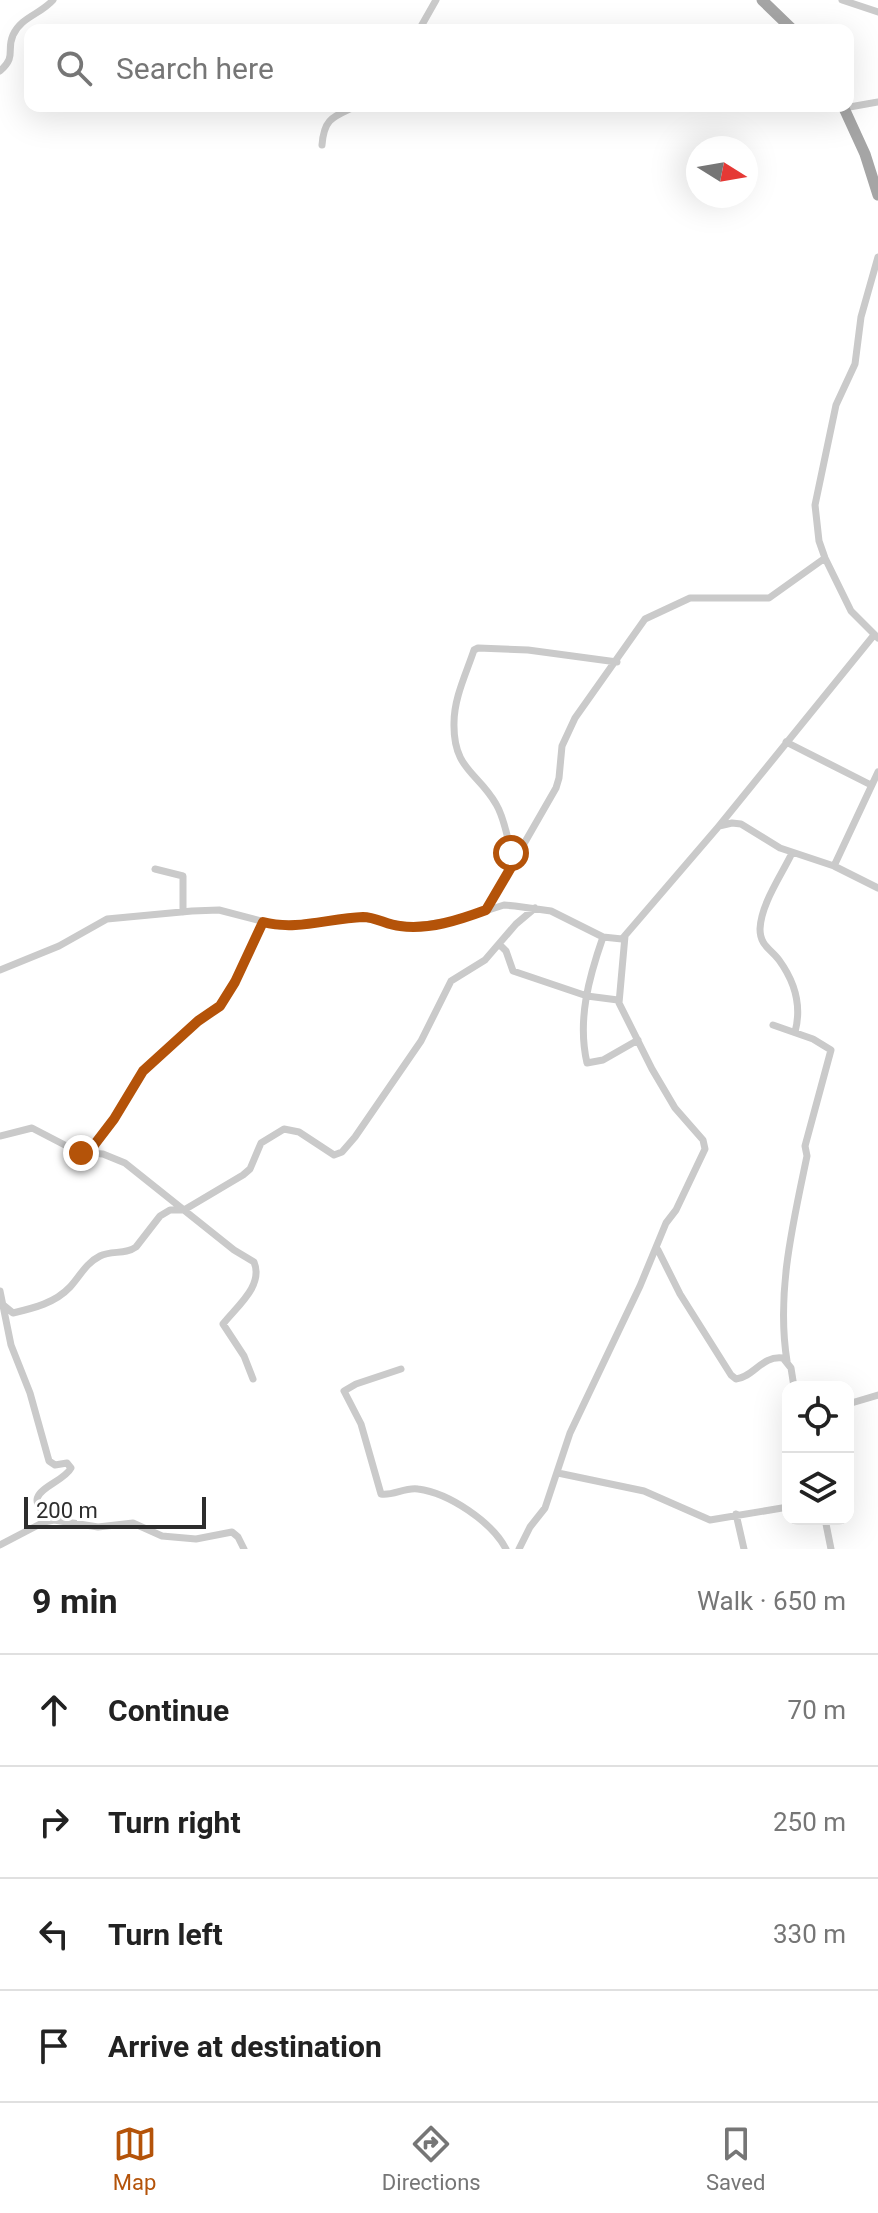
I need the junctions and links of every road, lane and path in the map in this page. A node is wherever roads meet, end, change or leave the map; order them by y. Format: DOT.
graph roads {
  1 [pos="53,0"];
  2 [pos="436,0"];
  3 [pos="762,0"];
  4 [pos="842,0"];
  5 [pos="878,12"];
  6 [pos="422,24"];
  7 [pos="787,24"];
  8 [pos="0,71"];
  9 [pos="878,102"];
  10 [pos="854,106"];
  11 [pos="345,112"];
  12 [pos="846,112"];
  13 [pos="322,145"];
  14 [pos="878,195"];
  15 [pos="878,257"];
  16 [pos="825,558"];
  17 [pos="876,636"];
  18 [pos="617,662"];
  19 [pos="786,742"];
  20 [pos="878,772"];
  21 [pos="871,785"];
  22 [pos="719,826"];
  23 [pos="792,853"];
  24 [pos="513,864"];
  25 [pos="834,866"];
  26 [pos="155,869"];
  27 [pos="878,888"];
  28 [pos="535,908"];
  29 [pos="486,910"];
  30 [pos="183,912"];
  31 [pos="263,922"];
  32 [pos="625,936"];
  33 [pos="603,937"];
  34 [pos="499,944"];
  35 [pos="0,970"];
  36 [pos="587,996"];
  37 [pos="618,1000"];
  38 [pos="773,1025"];
  39 [pos="795,1032"];
  40 [pos="638,1040"];
  41 [pos="0,1136"];
  42 [pos="88,1153"];
  43 [pos="184,1210"];
  44 [pos="657,1249"];
  45 [pos="0,1291"];
  46 [pos="2,1304"];
  47 [pos="13,1313"];
  48 [pos="6,1324"];
  49 [pos="787,1361"];
  50 [pos="401,1369"];
  51 [pos="253,1379"];
  52 [pos="792,1381"];
  53 [pos="878,1395"];
  54 [pos="854,1402"];
  55 [pos="558,1473"];
  56 [pos="782,1508"];
  57 [pos="736,1514"];
  58 [pos="54,1520"];
  59 [pos="826,1525"];
  60 [pos="0,1545"];
  61 [pos="244,1549"];
  62 [pos="506,1549"];
  63 [pos="519,1549"];
  64 [pos="744,1549"];
  65 [pos="831,1549"];
  1 -- 8 [label="street"];
  2 -- 6 [label="street"];
  3 -- 7 [label="main road"];
  4 -- 5 [label="street"];
  9 -- 10 [label="street"];
  11 -- 13 [label="street"];
  12 -- 14 [label="main road"];
  15 -- 16 [label="street"];
  16 -- 17 [label="street"];
  16 -- 18 [label="street"];
  17 -- 19 [label="street"];
  18 -- 24 [label="street"];
  18 -- 24 [label="street"];
  19 -- 21 [label="street"];
  19 -- 22 [label="street"];
  20 -- 21 [label="street"];
  21 -- 25 [label="street"];
  22 -- 23 [label="street"];
  22 -- 32 [label="street"];
  23 -- 25 [label="street"];
  23 -- 39 [label="street"];
  24 -- 29 [label="street"];
  25 -- 27 [label="street"];
  26 -- 30 [label="street"];
  28 -- 29 [label="street"];
  28 -- 33 [label="street"];
  28 -- 34 [label="street"];
  29 -- 31 [label="street"];
  30 -- 31 [label="street"];
  30 -- 35 [label="street"];
  31 -- 42 [label="street"];
  32 -- 33 [label="street"];
  32 -- 37 [label="street"];
  33 -- 36 [label="street"];
  34 -- 36 [label="street"];
  34 -- 43 [label="street"];
  36 -- 37 [label="street"];
  36 -- 40 [label="street"];
  37 -- 40 [label="street"];
  38 -- 39 [label="street"];
  39 -- 49 [label="street"];
  40 -- 44 [label="street"];
  41 -- 42 [label="street"];
  42 -- 43 [label="street"];
  43 -- 47 [label="street"];
  43 -- 51 [label="street"];
  44 -- 49 [label="street"];
  44 -- 55 [label="street"];
  45 -- 46 [label="street"];
  46 -- 47 [label="street"];
  46 -- 48 [label="street"];
  47 -- 48 [label="street"];
  48 -- 58 [label="street"];
  49 -- 52 [label="street"];
  50 -- 62 [label="street"];
  53 -- 54 [label="street"];
  55 -- 57 [label="street"];
  55 -- 63 [label="street"];
  56 -- 57 [label="street"];
  57 -- 64 [label="street"];
  58 -- 60 [label="street"];
  58 -- 61 [label="street"];
  59 -- 65 [label="street"];
}
